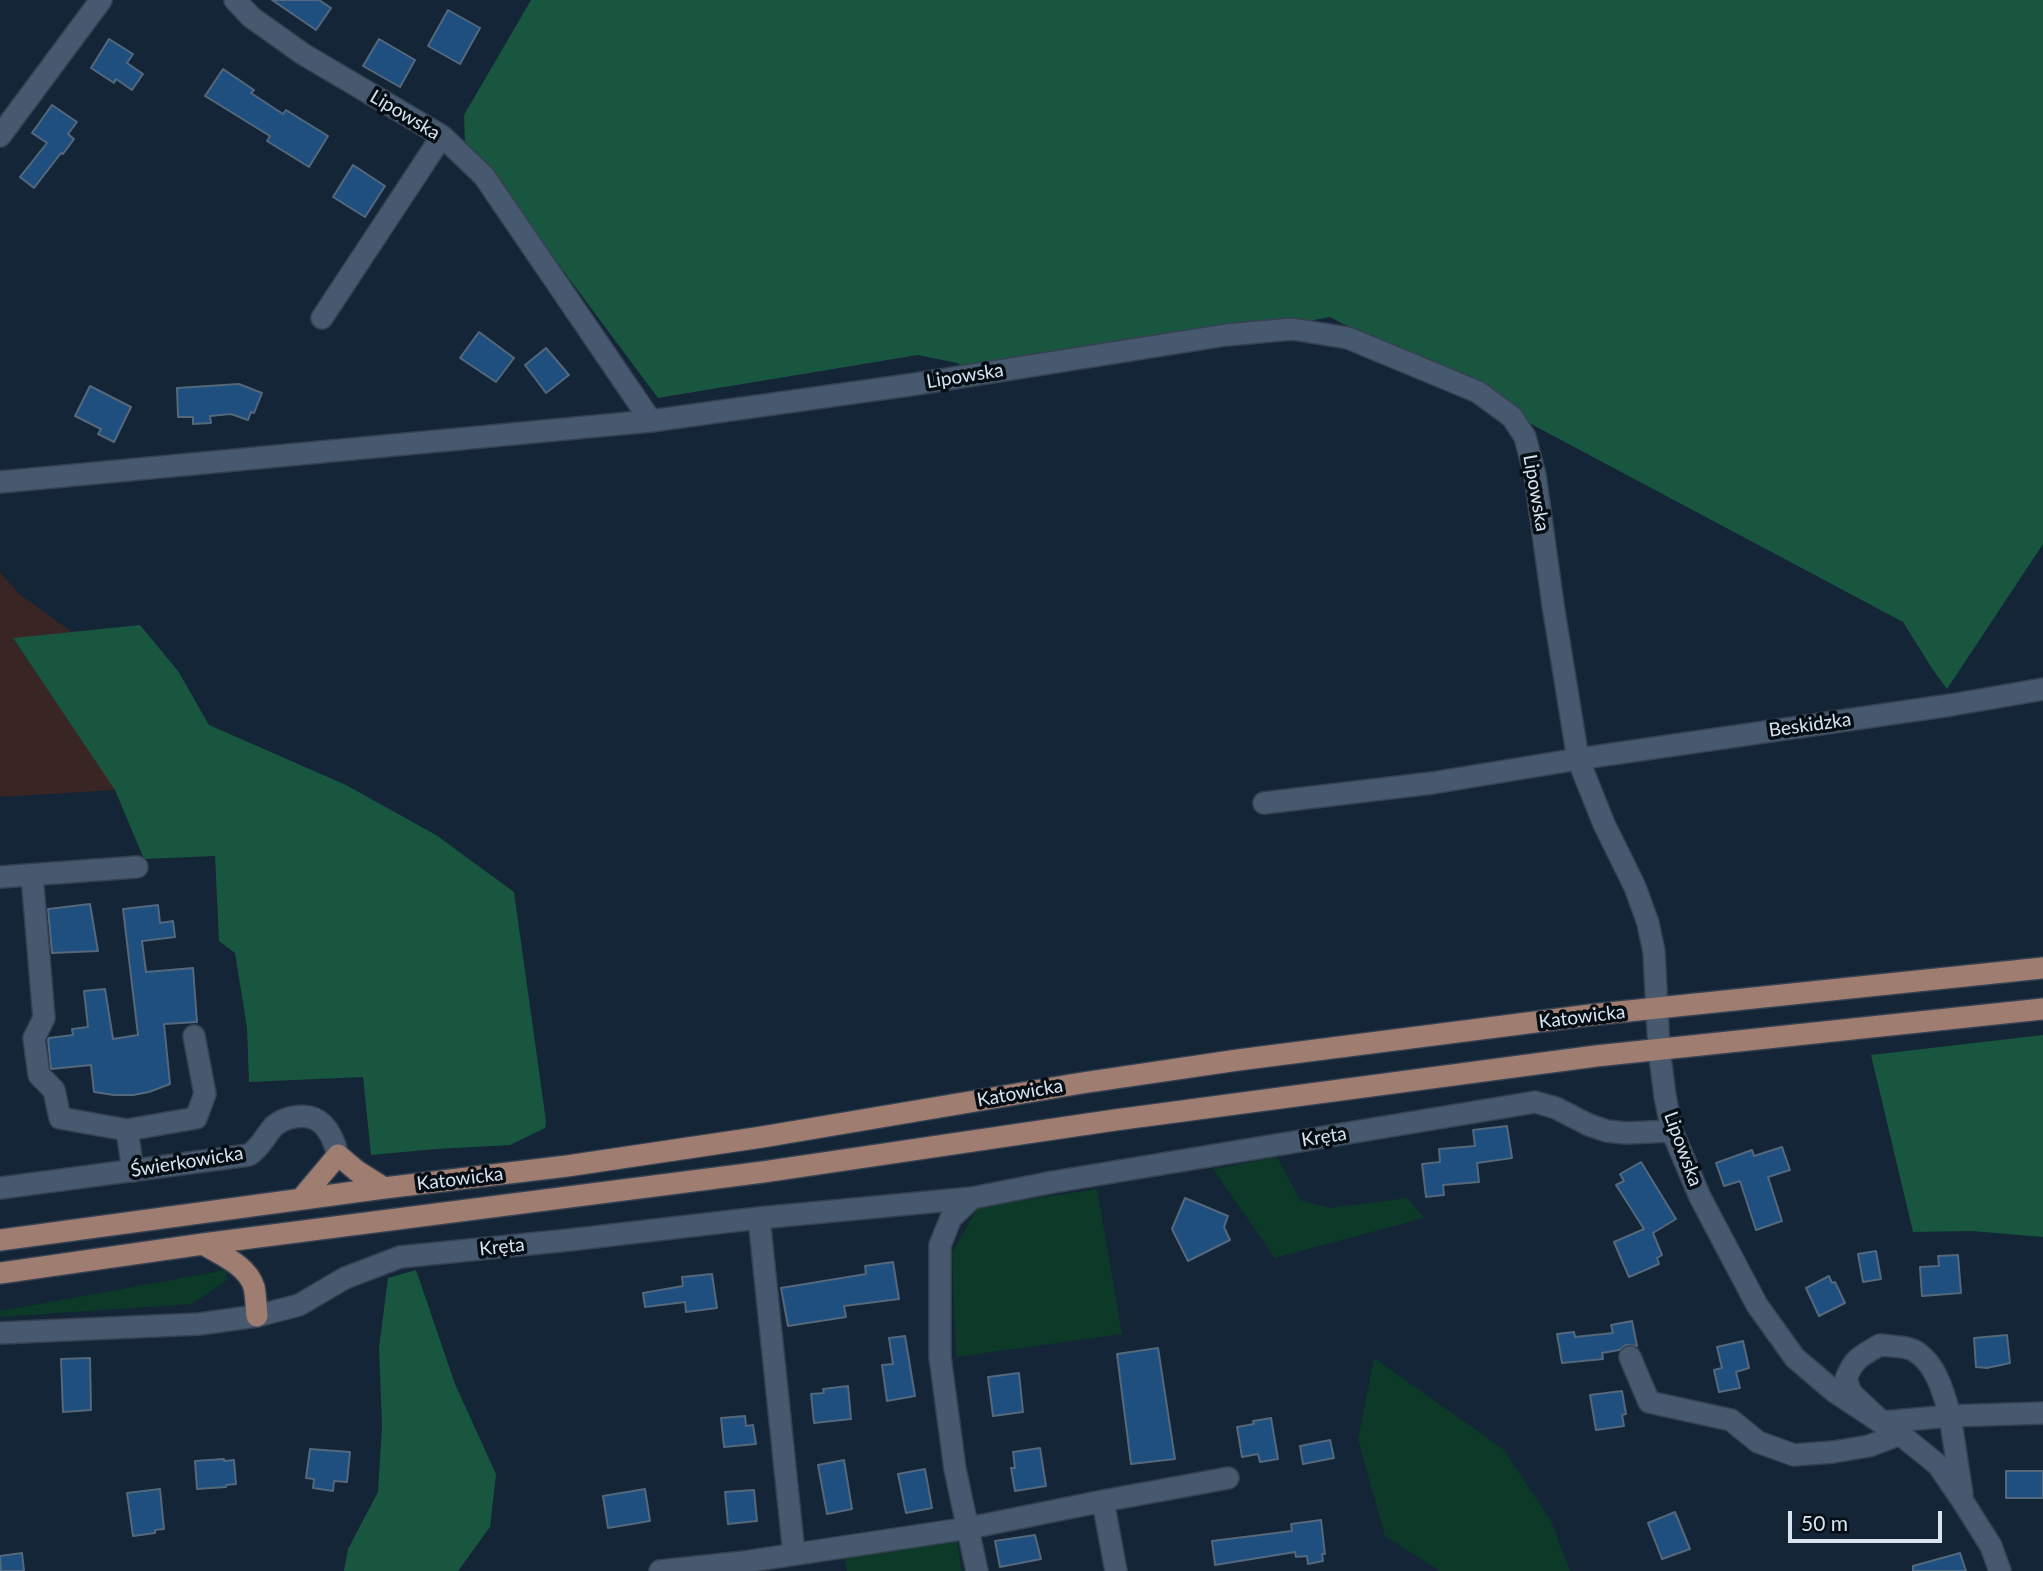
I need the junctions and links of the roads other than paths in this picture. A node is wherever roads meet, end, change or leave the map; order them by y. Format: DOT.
graph roads {
  1 [pos="101,0"];
  2 [pos="235,0"];
  3 [pos="0,136"];
  4 [pos="443,136"];
  5 [pos="322,318"];
  6 [pos="651,421"];
  7 [pos="0,482"];
  8 [pos="2043,689"];
  9 [pos="1578,759"];
  10 [pos="1264,803"];
  11 [pos="137,867"];
  12 [pos="32,875"];
  13 [pos="0,877"];
  14 [pos="2043,968"];
  15 [pos="1656,1008"];
  16 [pos="2043,1009"];
  17 [pos="194,1036"];
  18 [pos="1659,1049"];
  19 [pos="127,1130"];
  20 [pos="1672,1131"];
  21 [pos="338,1155"];
  22 [pos="133,1171"];
  23 [pos="0,1188"];
  24 [pos="384,1188"];
  25 [pos="972,1198"];
  26 [pos="301,1199"];
  27 [pos="759,1218"];
  28 [pos="0,1240"];
  29 [pos="203,1244"];
  30 [pos="0,1273"];
  31 [pos="257,1316"];
  32 [pos="0,1333"];
  33 [pos="1630,1357"];
  34 [pos="2043,1413"];
  35 [pos="1950,1416"];
  36 [pos="1890,1428"];
  37 [pos="1228,1478"];
  38 [pos="1962,1500"];
  39 [pos="1103,1501"];
  40 [pos="969,1528"];
  41 [pos="794,1554"];
  42 [pos="767,1565"];
  43 [pos="660,1571"];
  44 [pos="977,1571"];
  45 [pos="1116,1571"];
  46 [pos="2000,1571"];
  1 -- 3 [label="street"];
  2 -- 4 [label="street, Lipowska"];
  4 -- 5 [label="street"];
  4 -- 6 [label="street, Lipowska"];
  6 -- 7 [label="street"];
  6 -- 9 [label="street, Lipowska"];
  8 -- 9 [label="street, Beskidzka"];
  9 -- 10 [label="street"];
  9 -- 15 [label="street, Lipowska"];
  11 -- 12 [label="street"];
  12 -- 13 [label="street"];
  12 -- 19 [label="street"];
  14 -- 15 [label="main road, Katowicka"];
  15 -- 18 [label="street, Lipowska"];
  15 -- 24 [label="main road, Katowicka"];
  16 -- 18 [label="main road, Katowicka"];
  17 -- 19 [label="street"];
  18 -- 20 [label="street, Lipowska"];
  18 -- 29 [label="main road, Katowicka"];
  19 -- 22 [label="street"];
  20 -- 25 [label="street, Kręta"];
  20 -- 36 [label="street, Lipowska"];
  21 -- 22 [label="street, Świerkowicka"];
  21 -- 24 [label="main road"];
  21 -- 26 [label="main road"];
  22 -- 23 [label="street, Świerkowicka"];
  24 -- 26 [label="main road, Katowicka"];
  25 -- 27 [label="street, Kręta"];
  25 -- 40 [label="street"];
  26 -- 28 [label="main road, Katowicka"];
  27 -- 31 [label="street, Kręta"];
  27 -- 41 [label="street"];
  29 -- 30 [label="main road, Katowicka"];
  29 -- 31 [label="main road"];
  31 -- 32 [label="street"];
  33 -- 36 [label="street"];
  34 -- 35 [label="street"];
  35 -- 36 [label="street"];
  35 -- 36 [label="street"];
  35 -- 38 [label="street"];
  36 -- 38 [label="street, Lipowska"];
  37 -- 39 [label="street"];
  38 -- 46 [label="street, Lipowska"];
  39 -- 40 [label="street"];
  39 -- 45 [label="street"];
  40 -- 41 [label="street"];
  40 -- 44 [label="street"];
  41 -- 42 [label="street"];
  42 -- 43 [label="street"];
}
